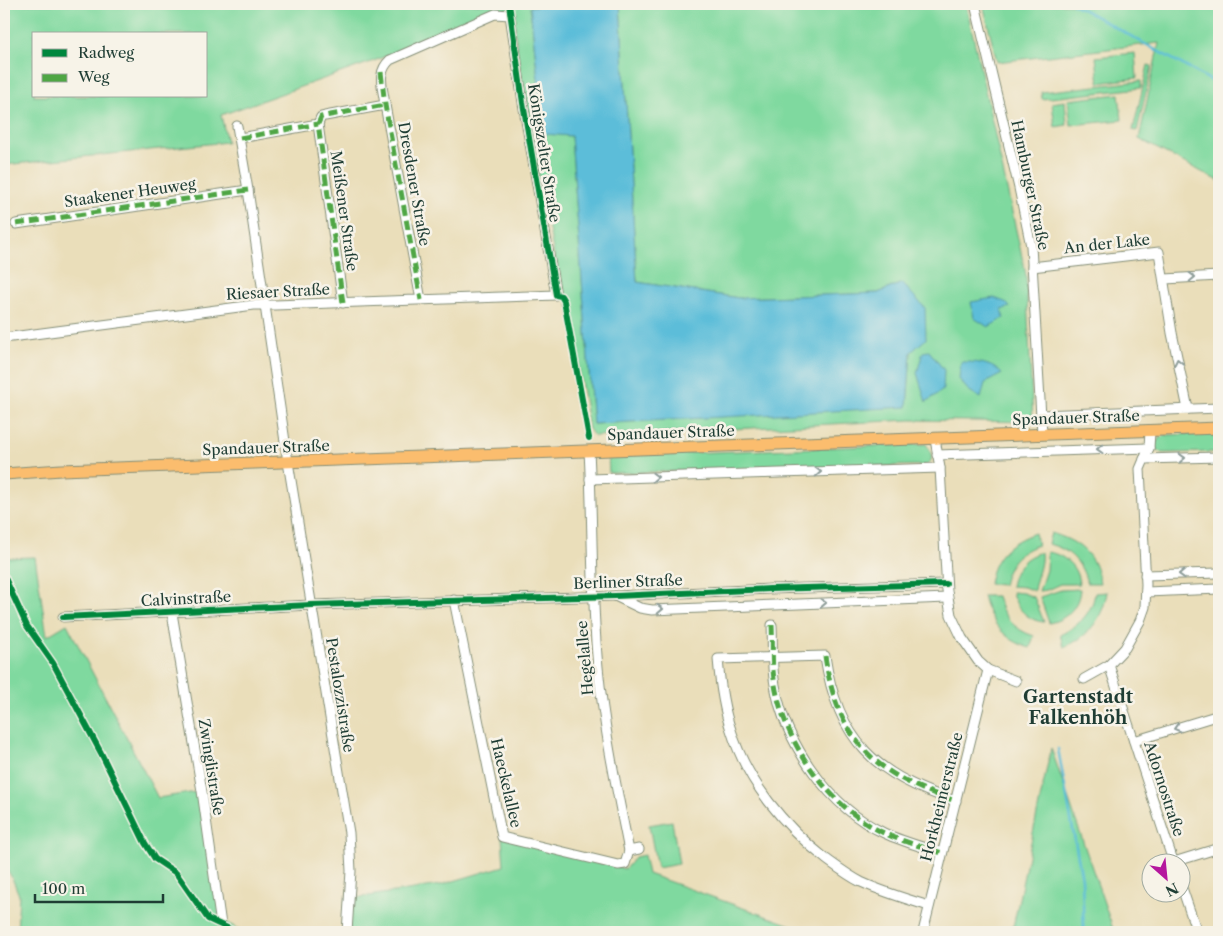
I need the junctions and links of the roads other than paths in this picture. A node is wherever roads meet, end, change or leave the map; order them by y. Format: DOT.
graph roads {
  1 [pos="975,4"];
  2 [pos="381,72"];
  3 [pos="385,105"];
  4 [pos="318,124"];
  5 [pos="237,126"];
  6 [pos="240,138"];
  7 [pos="248,190"];
  8 [pos="16,224"];
  9 [pos="1032,266"];
  10 [pos="1219,276"];
  11 [pos="1165,279"];
  12 [pos="556,295"];
  13 [pos="421,300"];
  14 [pos="343,303"];
  15 [pos="265,305"];
  16 [pos="4,338"];
  17 [pos="1219,408"];
  18 [pos="1188,409"];
  19 [pos="1041,415"];
  20 [pos="1219,428"];
  21 [pos="1150,431"];
  22 [pos="1042,434"];
  23 [pos="935,439"];
  24 [pos="1149,448"];
  25 [pos="589,451"];
  26 [pos="937,455"];
  27 [pos="1219,457"];
  28 [pos="1144,459"];
  29 [pos="288,462"];
  30 [pos="940,468"];
  31 [pos="4,474"];
  32 [pos="590,480"];
  33 [pos="1219,573"];
  34 [pos="1145,576"];
  35 [pos="946,584"];
  36 [pos="1219,589"];
  37 [pos="1146,592"];
  38 [pos="594,596"];
  39 [pos="615,596"];
  40 [pos="948,598"];
  41 [pos="454,600"];
  42 [pos="311,605"];
  43 [pos="172,613"];
  44 [pos="63,617"];
  45 [pos="772,624"];
  46 [pos="773,657"];
  47 [pos="1110,665"];
  48 [pos="988,670"];
  49 [pos="1084,679"];
  50 [pos="1016,681"];
  51 [pos="1219,714"];
  52 [pos="1134,741"];
  53 [pos="956,801"];
  54 [pos="1219,848"];
  55 [pos="634,850"];
  56 [pos="942,853"];
  57 [pos="1171,854"];
  58 [pos="1190,858"];
  59 [pos="1187,904"];
  60 [pos="929,906"];
  61 [pos="221,925"];
  62 [pos="347,932"];
  63 [pos="923,932"];
  64 [pos="1197,932"];
  1 -- 9 [label="street, Hamburger Straße"];
  2 -- 3 [label="street, Dresdener Straße"];
  2 -- 12 [label="street, Königszelter Straße"];
  3 -- 4 [label="street"];
  3 -- 13 [label="street, Dresdener Straße"];
  4 -- 6 [label="street"];
  4 -- 14 [label="street, Meißener Straße"];
  5 -- 6 [label="street"];
  6 -- 7 [label="street"];
  7 -- 8 [label="street, Staakener Heuweg"];
  7 -- 15 [label="street"];
  9 -- 11 [label="street, An der Lake"];
  9 -- 19 [label="street, Hamburger Straße"];
  11 -- 10 [label="street, one-way"];
  18 -- 11 [label="street, An der Lake, one-way"];
  12 -- 13 [label="street, Riesaer Straße"];
  13 -- 14 [label="street, Riesaer Straße"];
  14 -- 15 [label="street, Riesaer Straße"];
  15 -- 16 [label="street, Riesaer Straße"];
  15 -- 29 [label="street"];
  17 -- 18 [label="street, Spandauer Straße"];
  18 -- 19 [label="street, Spandauer Straße"];
  19 -- 22 [label="street, Hamburger Straße"];
  20 -- 21 [label="main road, Spandauer Straße"];
  21 -- 22 [label="main road, Spandauer Straße"];
  21 -- 24 [label="street"];
  22 -- 23 [label="main road, Spandauer Straße"];
  23 -- 25 [label="main road, Spandauer Straße"];
  23 -- 26 [label="street"];
  24 -- 26 [label="street, one-way"];
  24 -- 28 [label="street"];
  25 -- 29 [label="main road, Spandauer Straße"];
  25 -- 32 [label="street, Hegelallee"];
  26 -- 30 [label="street"];
  28 -- 27 [label="street, one-way"];
  28 -- 34 [label="street"];
  29 -- 31 [label="main road, Spandauer Straße"];
  29 -- 42 [label="street, Pestalozzistraße"];
  32 -- 30 [label="street, one-way"];
  30 -- 35 [label="street"];
  32 -- 38 [label="street, Hegelallee"];
  33 -- 34 [label="street, one-way"];
  34 -- 37 [label="street"];
  35 -- 39 [label="street, Berliner Straße"];
  35 -- 40 [label="street"];
  36 -- 37 [label="street"];
  37 -- 47 [label="street"];
  38 -- 39 [label="street, Berliner Straße"];
  38 -- 41 [label="street, Berliner Straße"];
  38 -- 55 [label="street, Hegelallee"];
  39 -- 40 [label="street, Berliner Straße, one-way"];
  40 -- 48 [label="street"];
  41 -- 42 [label="street, Berliner Straße"];
  41 -- 55 [label="street, Haeckelallee"];
  42 -- 43 [label="street, Calvinstraße"];
  42 -- 62 [label="street, Pestalozzistraße"];
  43 -- 44 [label="street, Calvinstraße"];
  43 -- 61 [label="street, Zwinglistraße"];
  45 -- 46 [label="street"];
  46 -- 53 [label="street"];
  46 -- 56 [label="street"];
  46 -- 60 [label="street"];
  47 -- 49 [label="street"];
  47 -- 52 [label="street, Adornostraße"];
  48 -- 50 [label="street"];
  48 -- 53 [label="street, Horkheimerstraße"];
  51 -- 52 [label="street, one-way"];
  52 -- 57 [label="street, Adornostraße"];
  53 -- 56 [label="street, Horkheimerstraße"];
  54 -- 58 [label="street"];
  56 -- 60 [label="street, Horkheimerstraße"];
  59 -- 64 [label="street"];
  60 -- 63 [label="street, Horkheimerstraße"];
}
